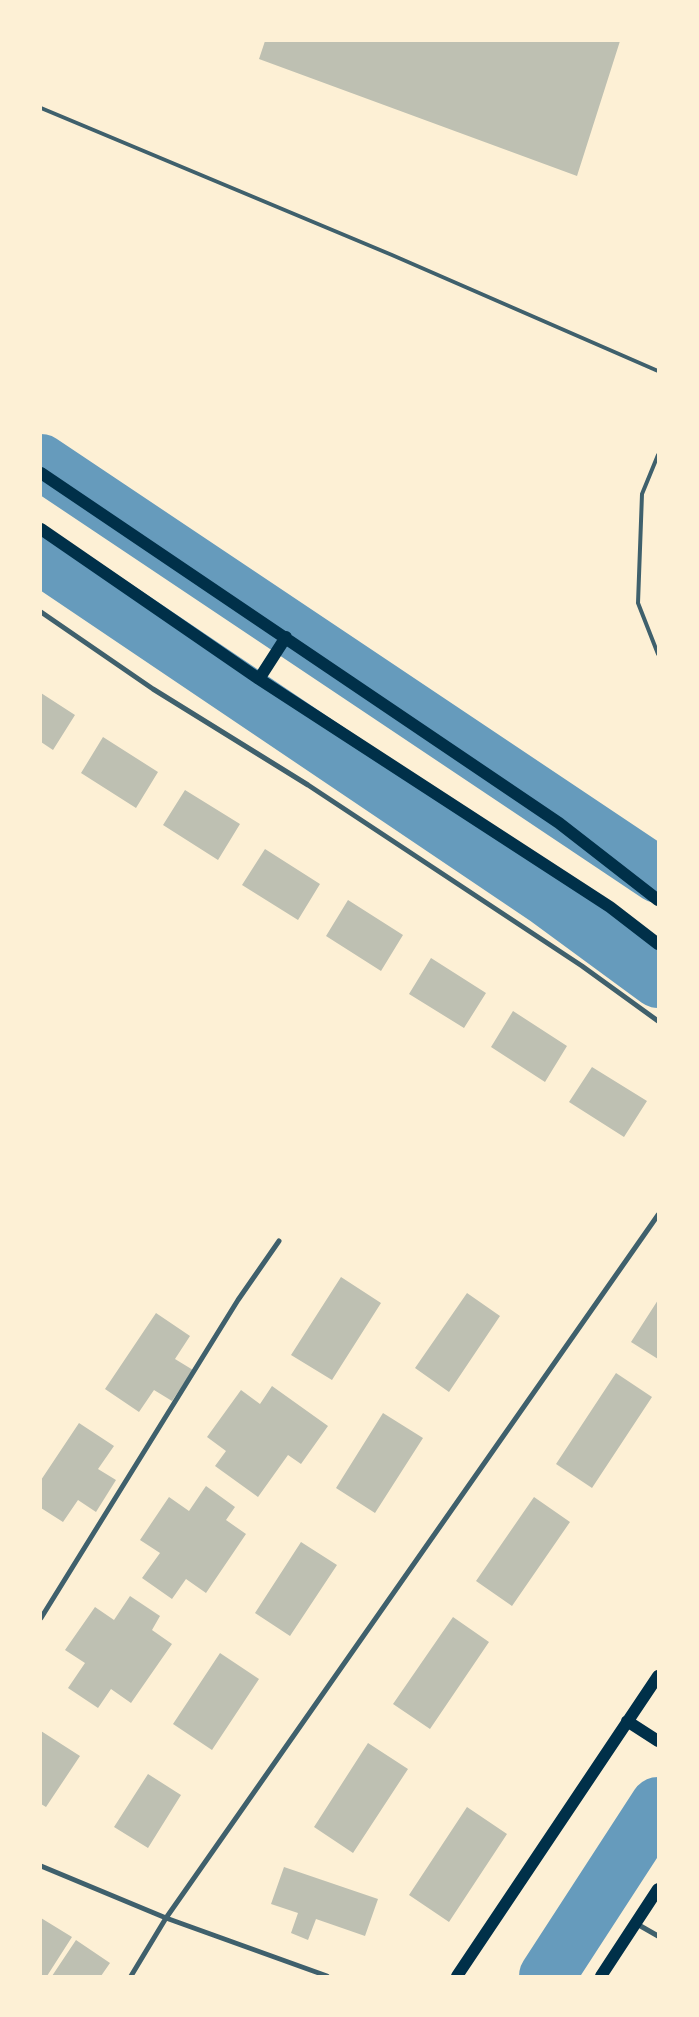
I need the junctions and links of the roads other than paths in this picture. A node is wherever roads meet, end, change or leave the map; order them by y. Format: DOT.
graph roads {
  1 [pos="41,108"];
  2 [pos="658,371"];
  3 [pos="658,455"];
  4 [pos="41,473"];
  5 [pos="41,529"];
  6 [pos="41,612"];
  7 [pos="286,637"];
  8 [pos="658,654"];
  9 [pos="259,679"];
  10 [pos="658,900"];
  11 [pos="658,944"];
  12 [pos="658,1021"];
  13 [pos="658,1215"];
  14 [pos="279,1240"];
  15 [pos="41,1618"];
  16 [pos="658,1676"];
  17 [pos="630,1724"];
  18 [pos="658,1741"];
  19 [pos="41,1866"];
  20 [pos="658,1888"];
  21 [pos="166,1918"];
  22 [pos="634,1922"];
  23 [pos="658,1936"];
  24 [pos="130,1976"];
  25 [pos="327,1976"];
  26 [pos="457,1976"];
  27 [pos="601,1976"];
  1 -- 2 [label="lane"];
  3 -- 8 [label="lane"];
  4 -- 7 [label="main road"];
  5 -- 9 [label="main road"];
  6 -- 12 [label="street"];
  7 -- 9 [label="main road"];
  7 -- 10 [label="main road"];
  9 -- 11 [label="main road"];
  13 -- 21 [label="street"];
  14 -- 15 [label="street"];
  16 -- 17 [label="main road"];
  17 -- 18 [label="main road"];
  17 -- 26 [label="main road"];
  19 -- 21 [label="street"];
  20 -- 22 [label="main road"];
  21 -- 24 [label="street"];
  21 -- 25 [label="street"];
  22 -- 23 [label="street"];
  22 -- 27 [label="main road"];
}
